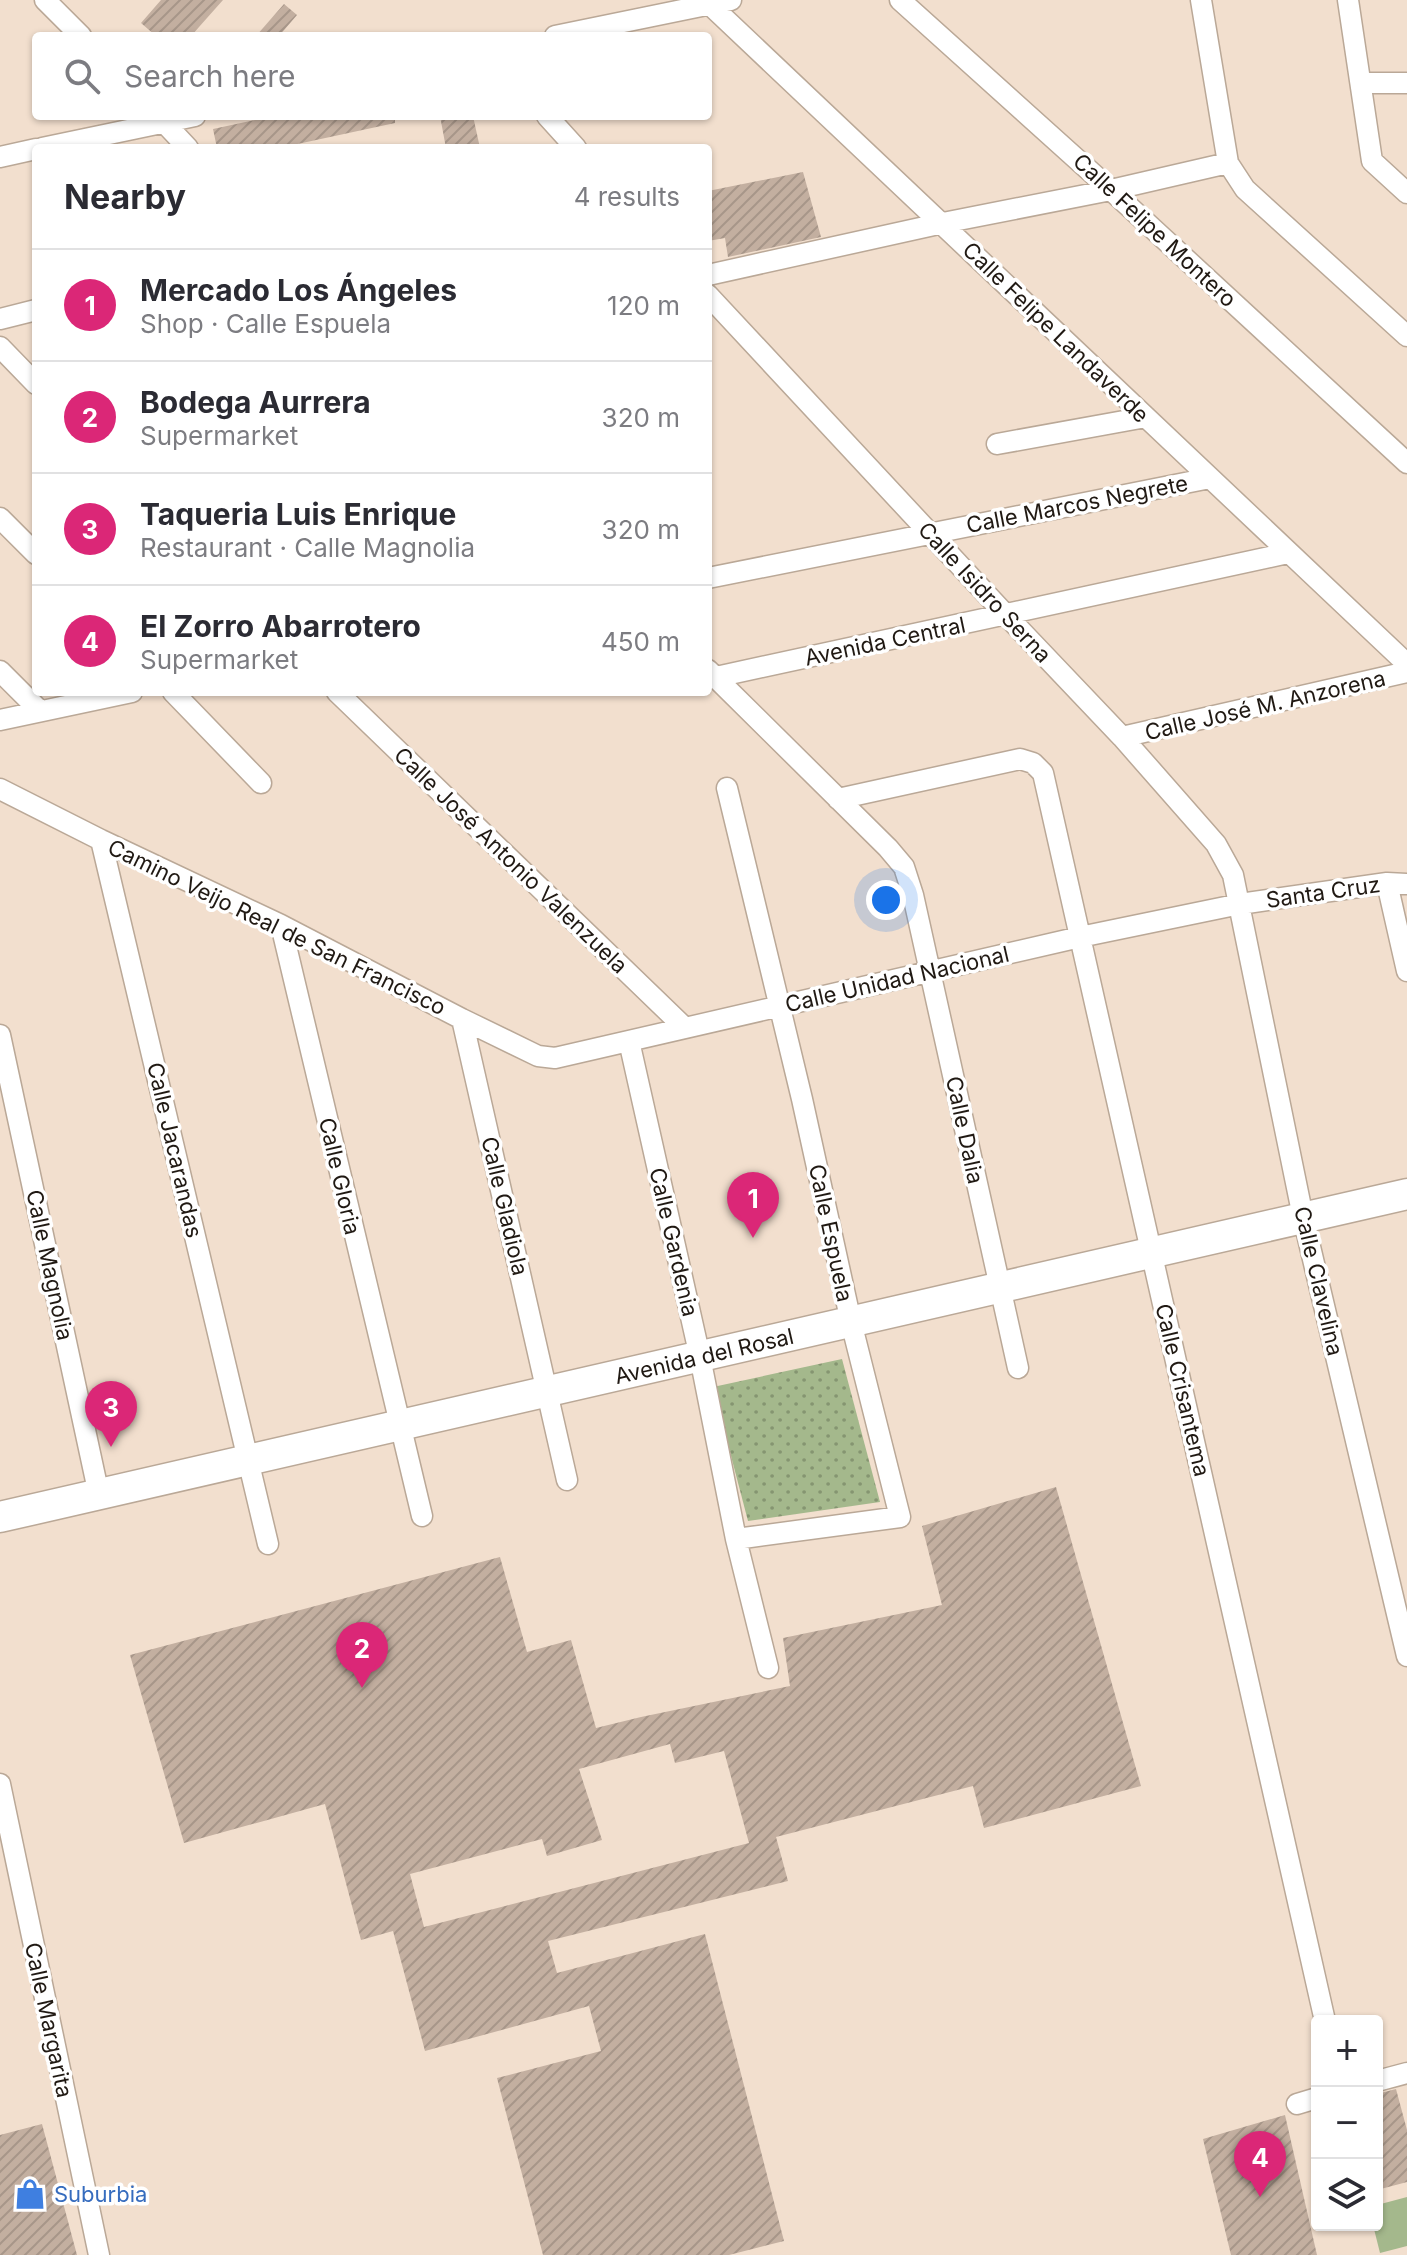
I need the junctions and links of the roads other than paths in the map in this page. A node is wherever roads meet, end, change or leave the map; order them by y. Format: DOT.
graph roads {
  1 [pos="45,0"];
  2 [pos="731,0"];
  3 [pos="900,0"];
  4 [pos="1201,0"];
  5 [pos="1348,0"];
  6 [pos="707,2"];
  7 [pos="77,32"];
  8 [pos="573,32"];
  9 [pos="1361,83"];
  10 [pos="1407,83"];
  11 [pos="161,120"];
  12 [pos="551,120"];
  13 [pos="59,144"];
  14 [pos="184,144"];
  15 [pos="572,144"];
  16 [pos="32,150"];
  17 [pos="0,157"];
  18 [pos="1228,163"];
  19 [pos="1111,190"];
  20 [pos="1407,193"];
  21 [pos="943,223"];
  22 [pos="712,274"];
  23 [pos="712,299"];
  24 [pos="32,311"];
  25 [pos="0,319"];
  26 [pos="1407,336"];
  27 [pos="5,358"];
  28 [pos="32,381"];
  29 [pos="1146,417"];
  30 [pos="997,444"];
  31 [pos="1407,463"];
  32 [pos="1210,478"];
  33 [pos="0,518"];
  34 [pos="930,534"];
  35 [pos="32,550"];
  36 [pos="1288,553"];
  37 [pos="712,577"];
  38 [pos="1005,614"];
  39 [pos="1407,664"];
  40 [pos="0,671"];
  41 [pos="1407,672"];
  42 [pos="712,674"];
  43 [pos="113,696"];
  44 [pos="177,696"];
  45 [pos="341,696"];
  46 [pos="40,711"];
  47 [pos="0,720"];
  48 [pos="1122,737"];
  49 [pos="261,783"];
  50 [pos="727,788"];
  51 [pos="0,789"];
  52 [pos="838,799"];
  53 [pos="101,840"];
  54 [pos="1397,884"];
  55 [pos="1240,904"];
  56 [pos="281,925"];
  57 [pos="1080,937"];
  58 [pos="1407,971"];
  59 [pos="931,972"];
  60 [pos="780,1006"];
  61 [pos="462,1019"];
  62 [pos="685,1028"];
  63 [pos="0,1035"];
  64 [pos="629,1041"];
  65 [pos="555,1058"];
  66 [pos="1407,1194"];
  67 [pos="1303,1217"];
  68 [pos="1152,1252"];
  69 [pos="999,1287"];
  70 [pos="851,1322"];
  71 [pos="700,1357"];
  72 [pos="1018,1368"];
  73 [pos="548,1393"];
  74 [pos="399,1426"];
  75 [pos="249,1460"];
  76 [pos="567,1480"];
  77 [pos="99,1495"];
  78 [pos="422,1516"];
  79 [pos="0,1517"];
  80 [pos="736,1539"];
  81 [pos="268,1544"];
  82 [pos="1407,1656"];
  83 [pos="768,1668"];
  84 [pos="0,1784"];
  85 [pos="1324,2015"];
  86 [pos="1407,2073"];
  87 [pos="1383,2079"];
  88 [pos="99,2255"];
  1 -- 7 [label="street"];
  2 -- 6 [label="street"];
  3 -- 19 [label="street, Calle Felipe Montero"];
  4 -- 18 [label="street"];
  5 -- 9 [label="street"];
  6 -- 8 [label="street"];
  6 -- 21 [label="street, Calle Felipe Landaverde"];
  9 -- 10 [label="street"];
  9 -- 20 [label="street"];
  11 -- 13 [label="street"];
  11 -- 14 [label="street"];
  12 -- 15 [label="street"];
  16 -- 17 [label="street"];
  18 -- 19 [label="street"];
  18 -- 26 [label="street"];
  19 -- 21 [label="street"];
  19 -- 31 [label="street, Calle Felipe Montero"];
  21 -- 22 [label="street"];
  21 -- 29 [label="street, Calle Felipe Landaverde"];
  23 -- 34 [label="street, Calle Isidro Serna"];
  24 -- 25 [label="street"];
  27 -- 28 [label="street"];
  29 -- 30 [label="street"];
  29 -- 32 [label="street, Calle Felipe Landaverde"];
  32 -- 34 [label="street, Calle Marcos Negrete"];
  32 -- 36 [label="street, Calle Felipe Landaverde"];
  33 -- 35 [label="street"];
  34 -- 37 [label="street, Calle Marcos Negrete"];
  34 -- 38 [label="street, Calle Isidro Serna"];
  36 -- 38 [label="street, Avenida Central"];
  36 -- 39 [label="street, Calle Felipe Landaverde"];
  38 -- 42 [label="street, Avenida Central"];
  38 -- 48 [label="street, Calle Isidro Serna"];
  40 -- 46 [label="street"];
  41 -- 48 [label="street, Calle José M. Anzorena"];
  42 -- 52 [label="street, Calle Dalia"];
  43 -- 46 [label="street"];
  44 -- 49 [label="street"];
  45 -- 62 [label="street, Calle José Antonio Valenzuela"];
  46 -- 47 [label="street"];
  48 -- 55 [label="street, Calle Isidro Serna"];
  50 -- 60 [label="street, Calle Espuela"];
  51 -- 53 [label="street, Camino Veijo Real de San Francisco"];
  52 -- 57 [label="street, Calle Crisantema"];
  52 -- 59 [label="street, Calle Dalia"];
  53 -- 56 [label="street, Camino Veijo Real de San Francisco"];
  53 -- 75 [label="street, Calle Jacarandas"];
  54 -- 55 [label="street, Santa Cruz"];
  54 -- 58 [label="street"];
  55 -- 57 [label="street, Calle Unidad Nacional"];
  55 -- 67 [label="street, Calle Clavelina"];
  56 -- 61 [label="street, Camino Veijo Real de San Francisco"];
  56 -- 74 [label="street, Calle Gloria"];
  57 -- 59 [label="street, Calle Unidad Nacional"];
  57 -- 68 [label="street, Calle Crisantema"];
  59 -- 60 [label="street, Calle Unidad Nacional"];
  59 -- 69 [label="street, Calle Dalia"];
  60 -- 62 [label="street, Calle Unidad Nacional"];
  60 -- 70 [label="street, Calle Espuela"];
  61 -- 65 [label="street, Camino Veijo Real de San Francisco"];
  61 -- 73 [label="street, Calle Gladiola"];
  62 -- 64 [label="street, Calle Unidad Nacional"];
  63 -- 77 [label="street, Calle Magnolia"];
  64 -- 65 [label="street, Calle Unidad Nacional"];
  64 -- 71 [label="street, Calle Gardenia"];
  66 -- 67 [label="street, Avenida del Rosal"];
  67 -- 68 [label="street, Avenida del Rosal"];
  67 -- 82 [label="street, Calle Clavelina"];
  68 -- 69 [label="street, Avenida del Rosal"];
  68 -- 85 [label="street, Calle Crisantema"];
  69 -- 70 [label="street, Avenida del Rosal"];
  69 -- 72 [label="street, Calle Dalia"];
  70 -- 71 [label="street, Avenida del Rosal"];
  70 -- 80 [label="street, Calle Espuela"];
  71 -- 73 [label="street, Avenida del Rosal"];
  71 -- 80 [label="street, Calle Gardenia"];
  73 -- 74 [label="street, Avenida del Rosal"];
  73 -- 76 [label="street, Calle Gladiola"];
  74 -- 75 [label="street, Avenida del Rosal"];
  74 -- 78 [label="street, Calle Gloria"];
  75 -- 77 [label="street, Avenida del Rosal"];
  75 -- 81 [label="street, Calle Jacarandas"];
  77 -- 79 [label="street, Avenida del Rosal"];
  80 -- 83 [label="street, Calle Gardenia"];
  84 -- 88 [label="street, Calle Margarita"];
  86 -- 87 [label="street"];
}
